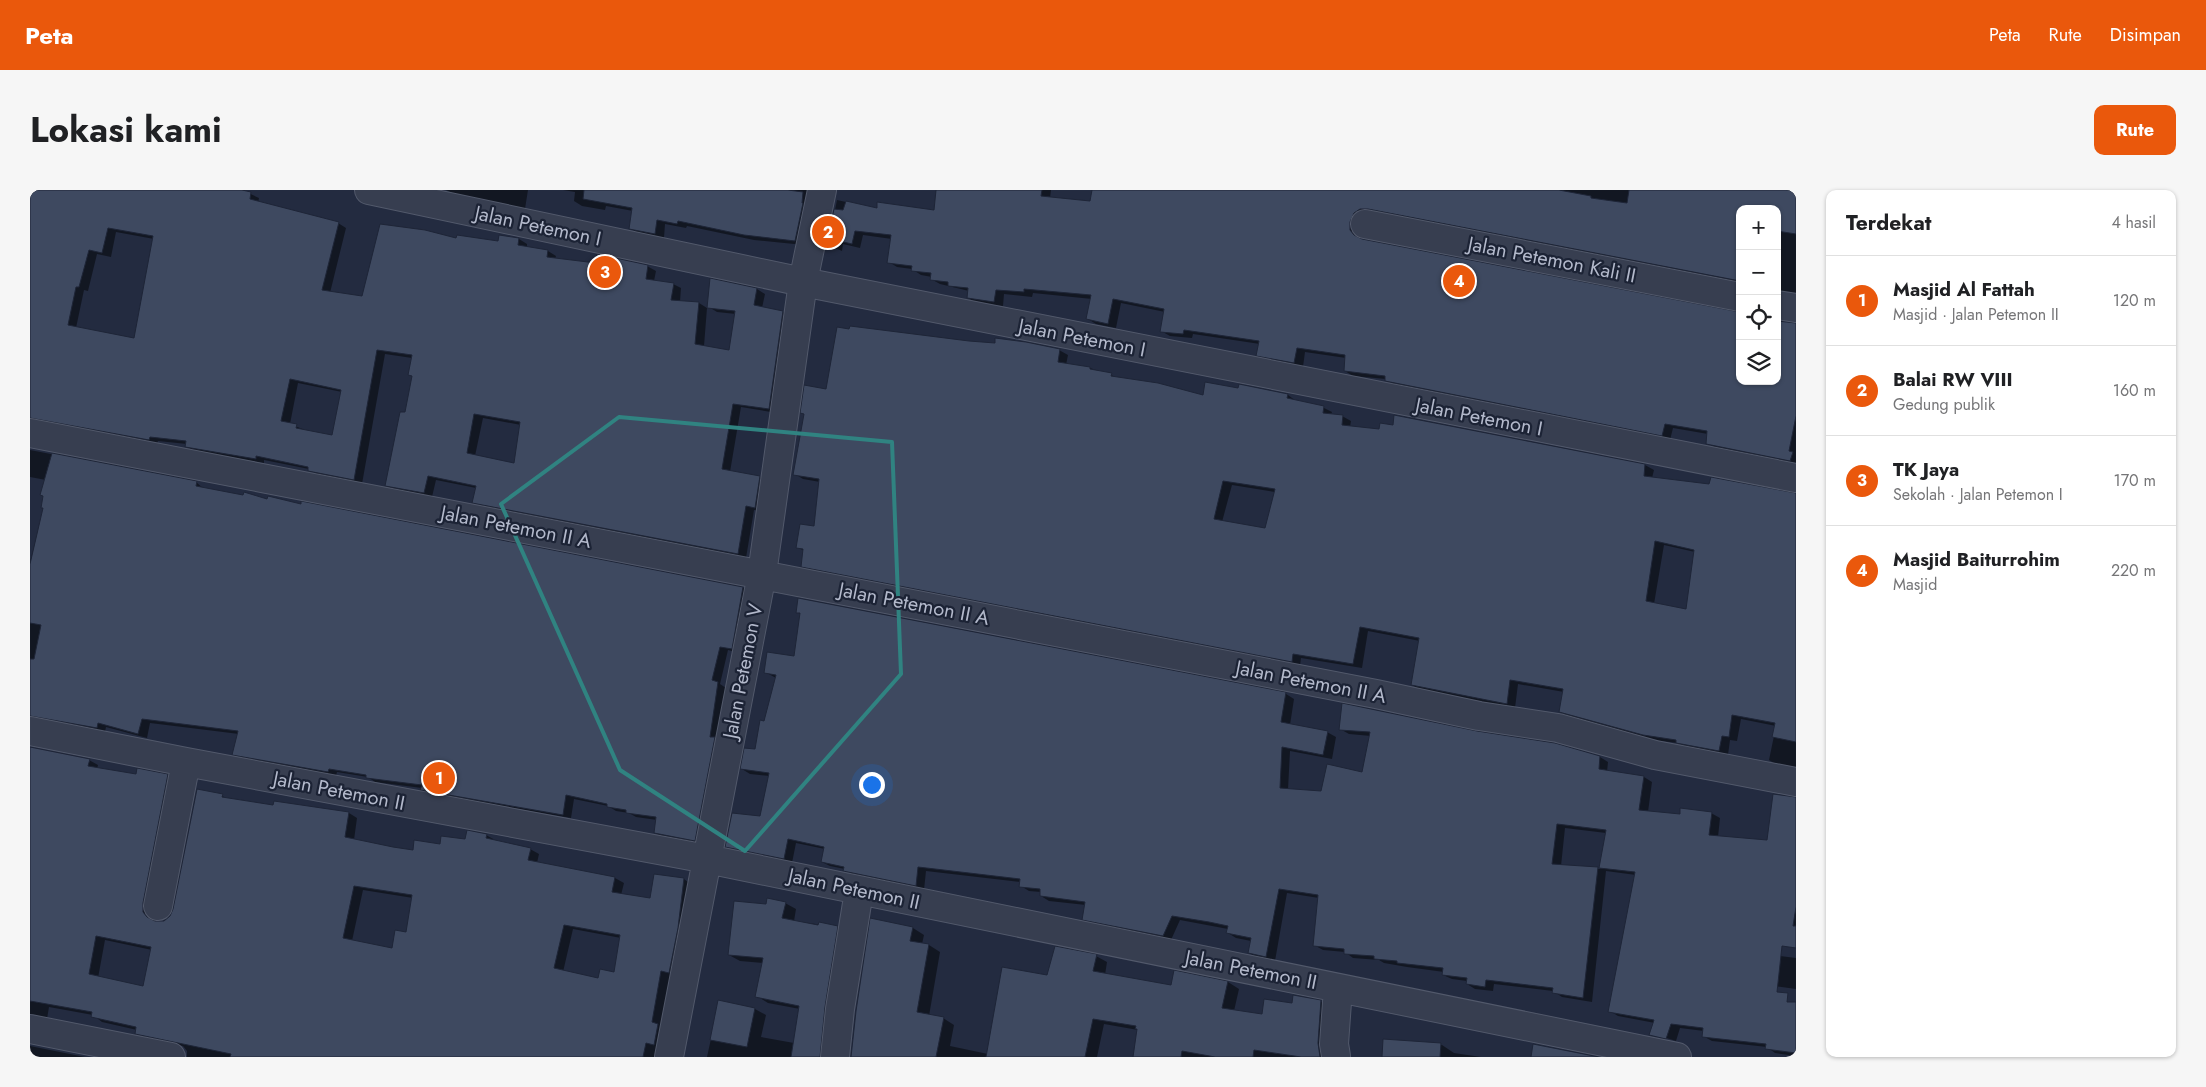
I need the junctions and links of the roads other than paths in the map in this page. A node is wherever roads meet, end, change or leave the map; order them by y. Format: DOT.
graph roads {
  1 [pos="369,190"];
  2 [pos="822,190"];
  3 [pos="414,195"];
  4 [pos="1365,224"];
  5 [pos="803,282"];
  6 [pos="1736,296"];
  7 [pos="1781,306"];
  8 [pos="1796,308"];
  9 [pos="30,433"];
  10 [pos="1796,478"];
  11 [pos="762,574"];
  12 [pos="30,731"];
  13 [pos="186,762"];
  14 [pos="1796,782"];
  15 [pos="707,860"];
  16 [pos="859,890"];
  17 [pos="158,906"];
  18 [pos="1338,988"];
  19 [pos="30,1029"];
  20 [pos="1336,1056"];
  21 [pos="171,1057"];
  22 [pos="669,1057"];
  23 [pos="835,1057"];
  24 [pos="1677,1057"];
  1 -- 3 [label="street, Jalan Petemon I"];
  2 -- 5 [label="street, Jalan Petemon V"];
  3 -- 5 [label="street, Jalan Petemon I"];
  4 -- 6 [label="street, Jalan Petemon Kali II"];
  5 -- 10 [label="street, Jalan Petemon I"];
  5 -- 11 [label="street, Jalan Petemon V"];
  7 -- 8 [label="street"];
  9 -- 11 [label="street, Jalan Petemon II A"];
  11 -- 14 [label="street, Jalan Petemon II A"];
  11 -- 15 [label="street, Jalan Petemon V"];
  12 -- 13 [label="street, Jalan Petemon II"];
  13 -- 15 [label="street, Jalan Petemon II"];
  13 -- 17 [label="street"];
  15 -- 16 [label="street, Jalan Petemon II"];
  15 -- 22 [label="street, Jalan Petemon V"];
  16 -- 18 [label="street, Jalan Petemon II"];
  16 -- 23 [label="street"];
  18 -- 20 [label="street"];
  18 -- 24 [label="street, Jalan Petemon II"];
  19 -- 21 [label="street"];
}
